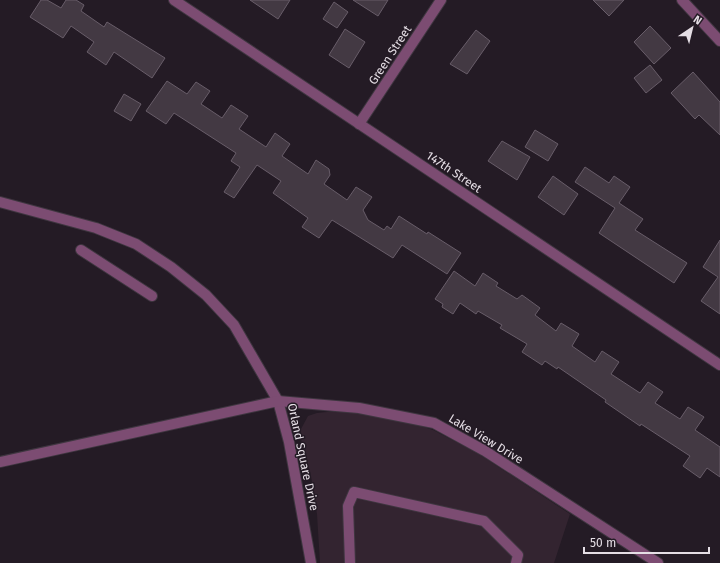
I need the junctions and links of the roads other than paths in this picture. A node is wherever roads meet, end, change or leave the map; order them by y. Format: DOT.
graph roads {
  1 [pos="174,0"];
  2 [pos="441,0"];
  3 [pos="682,0"];
  4 [pos="720,41"];
  5 [pos="359,124"];
  6 [pos="0,202"];
  7 [pos="82,250"];
  8 [pos="152,296"];
  9 [pos="720,365"];
  10 [pos="278,401"];
  11 [pos="0,462"];
  12 [pos="310,563"];
  13 [pos="350,563"];
  14 [pos="516,563"];
  15 [pos="658,563"];
  1 -- 5 [label="street, 147th Street"];
  2 -- 5 [label="street, Green Street"];
  3 -- 4 [label="street"];
  5 -- 9 [label="street, 147th Street"];
  6 -- 10 [label="street, Orland Square Drive"];
  7 -- 8 [label="street"];
  10 -- 11 [label="street, Lake View Drive"];
  10 -- 12 [label="street, Orland Square Drive"];
  10 -- 15 [label="street, Lake View Drive"];
  13 -- 14 [label="street"];
}
